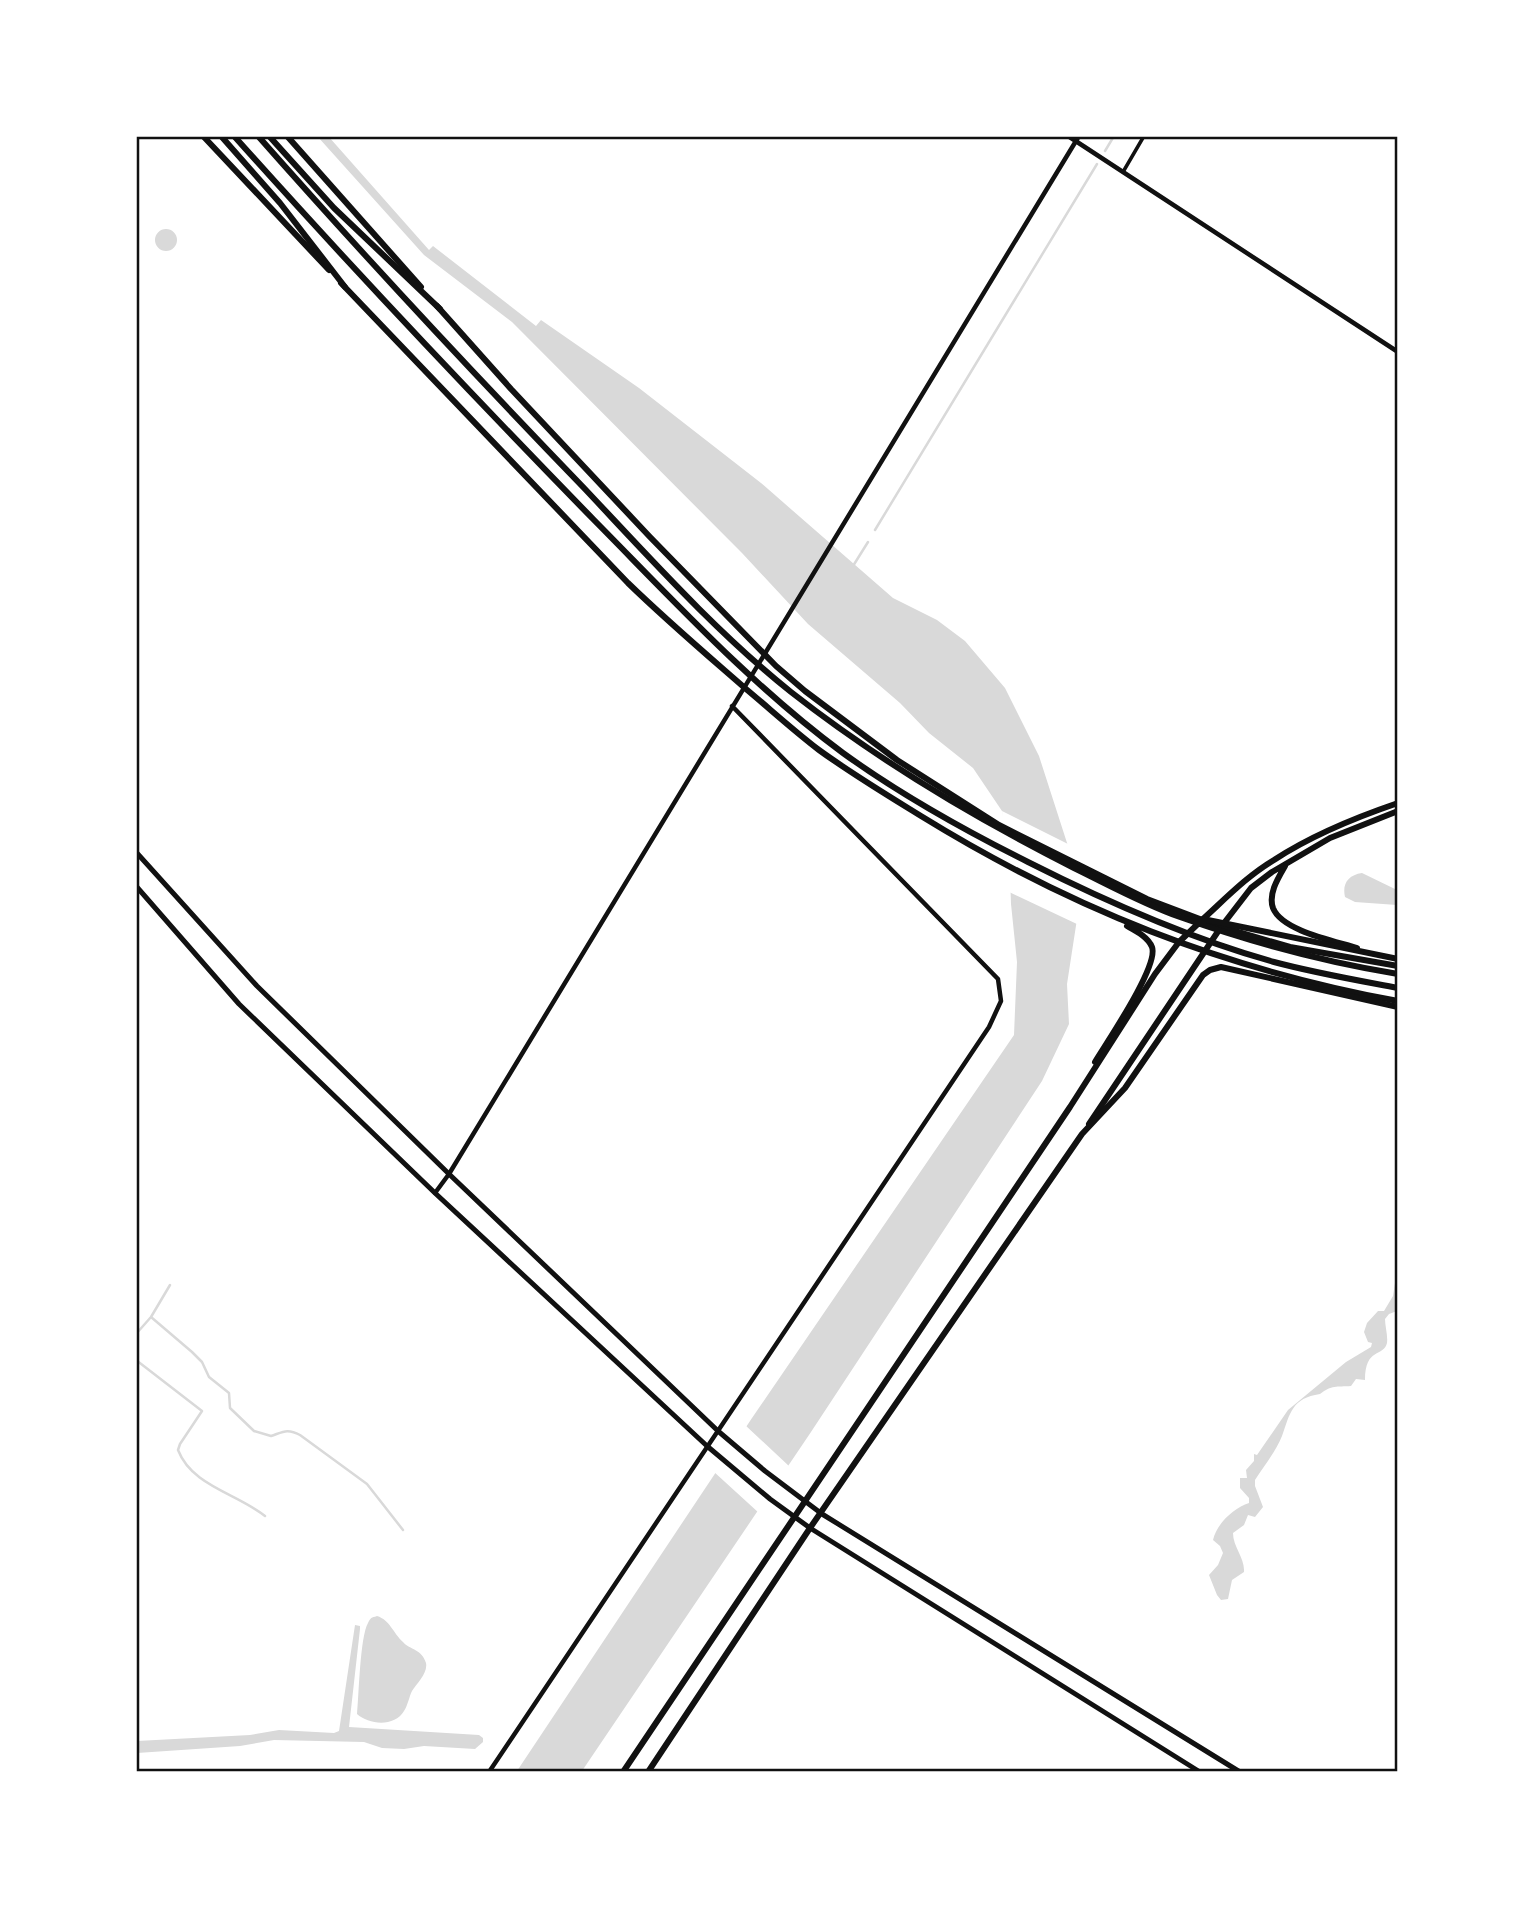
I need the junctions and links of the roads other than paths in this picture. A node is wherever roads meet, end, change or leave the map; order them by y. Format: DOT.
graph roads {
  1 [pos="203,136"];
  2 [pos="221,136"];
  3 [pos="234,136"];
  4 [pos="258,136"];
  5 [pos="269,136"];
  6 [pos="287,136"];
  7 [pos="1069,136"];
  8 [pos="1144,136"];
  9 [pos="1078,139"];
  10 [pos="1123,172"];
  11 [pos="345,287"];
  12 [pos="440,309"];
  13 [pos="1398,352"];
  14 [pos="765,654"];
  15 [pos="745,687"];
  16 [pos="732,706"];
  17 [pos="1398,803"];
  18 [pos="1398,811"];
  19 [pos="136,852"];
  20 [pos="1286,865"];
  21 [pos="136,886"];
  22 [pos="1114,918"];
  23 [pos="1203,919"];
  24 [pos="1223,925"];
  25 [pos="1180,943"];
  26 [pos="1205,952"];
  27 [pos="1379,955"];
  28 [pos="1398,958"];
  29 [pos="1398,966"];
  30 [pos="1398,974"];
  31 [pos="1290,979"];
  32 [pos="1398,988"];
  33 [pos="1398,1001"];
  34 [pos="1398,1007"];
  35 [pos="1060,1122"];
  36 [pos="1082,1134"];
  37 [pos="449,1174"];
  38 [pos="435,1193"];
  39 [pos="718,1431"];
  40 [pos="706,1446"];
  41 [pos="805,1502"];
  42 [pos="822,1514"];
  43 [pos="793,1517"];
  44 [pos="810,1528"];
  45 [pos="1239,1771"];
  46 [pos="489,1772"];
  47 [pos="623,1772"];
  48 [pos="648,1772"];
  49 [pos="1200,1772"];
  1 -- 11 [label="main road"];
  2 -- 11 [label="main road"];
  3 -- 32 [label="main road"];
  4 -- 30 [label="main road"];
  5 -- 12 [label="main road"];
  6 -- 12 [label="main road"];
  7 -- 9 [label="street"];
  8 -- 10 [label="street"];
  9 -- 10 [label="street"];
  9 -- 14 [label="street"];
  10 -- 13 [label="street"];
  11 -- 15 [label="main road"];
  12 -- 14 [label="main road"];
  14 -- 15 [label="street"];
  14 -- 23 [label="main road"];
  15 -- 16 [label="street"];
  15 -- 22 [label="main road"];
  16 -- 37 [label="street"];
  16 -- 39 [label="street"];
  17 -- 23 [label="main road"];
  18 -- 20 [label="main road"];
  19 -- 37 [label="main road"];
  20 -- 24 [label="main road"];
  20 -- 27 [label="main road"];
  21 -- 38 [label="main road"];
  22 -- 25 [label="main road"];
  22 -- 35 [label="main road"];
  23 -- 24 [label="main road"];
  23 -- 25 [label="main road"];
  24 -- 26 [label="main road"];
  24 -- 27 [label="main road"];
  24 -- 29 [label="main road"];
  25 -- 26 [label="main road"];
  25 -- 35 [label="main road"];
  26 -- 31 [label="main road"];
  26 -- 36 [label="main road"];
  27 -- 28 [label="main road"];
  31 -- 33 [label="main road"];
  31 -- 34 [label="main road"];
  34 -- 36 [label="main road"];
  35 -- 41 [label="main road"];
  36 -- 42 [label="main road"];
  37 -- 38 [label="street"];
  37 -- 39 [label="main road"];
  38 -- 40 [label="main road"];
  39 -- 40 [label="street"];
  39 -- 41 [label="main road"];
  40 -- 43 [label="main road"];
  40 -- 46 [label="street"];
  41 -- 42 [label="main road"];
  41 -- 43 [label="main road"];
  42 -- 44 [label="main road"];
  42 -- 45 [label="main road"];
  43 -- 44 [label="main road"];
  43 -- 47 [label="main road"];
  44 -- 48 [label="main road"];
  44 -- 49 [label="main road"];
}
